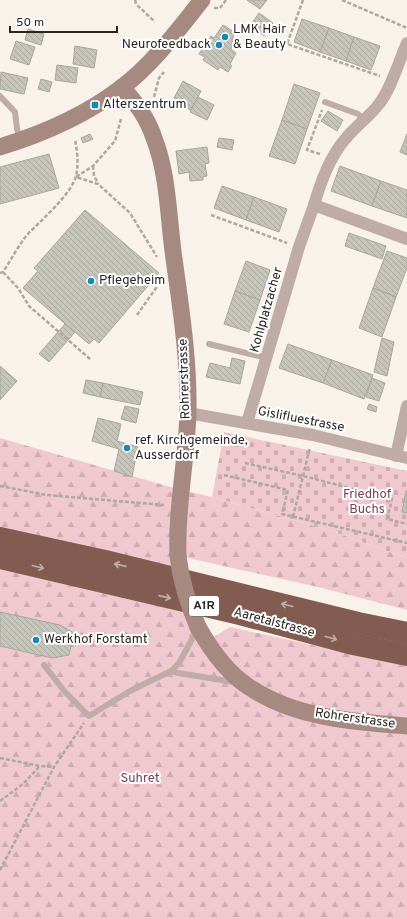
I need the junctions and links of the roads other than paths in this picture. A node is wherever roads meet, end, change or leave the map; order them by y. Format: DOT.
graph roads {
  1 [pos="202,0"];
  2 [pos="407,43"];
  3 [pos="122,87"];
  4 [pos="0,96"];
  5 [pos="325,102"];
  6 [pos="363,119"];
  7 [pos="21,140"];
  8 [pos="0,147"];
  9 [pos="314,205"];
  10 [pos="407,239"];
  11 [pos="209,344"];
  12 [pos="267,358"];
  13 [pos="407,406"];
  14 [pos="188,412"];
  15 [pos="247,423"];
  16 [pos="402,457"];
  17 [pos="0,538"];
  18 [pos="0,558"];
  19 [pos="407,633"];
  20 [pos="202,634"];
  21 [pos="407,655"];
  22 [pos="44,665"];
  23 [pos="171,671"];
  24 [pos="243,683"];
  25 [pos="407,726"];
  1 -- 3 [label="main road"];
  2 -- 6 [label="street, Kohlplatzacher"];
  3 -- 7 [label="main road"];
  3 -- 14 [label="main road, Rohrerstrasse"];
  4 -- 7 [label="lane"];
  5 -- 6 [label="lane"];
  6 -- 9 [label="street, Kohlplatzacher"];
  7 -- 8 [label="main road"];
  9 -- 10 [label="street"];
  9 -- 12 [label="street, Kohlplatzacher"];
  11 -- 12 [label="lane"];
  12 -- 15 [label="street, Kohlplatzacher"];
  13 -- 16 [label="street"];
  14 -- 15 [label="street, Gislifluestrasse"];
  14 -- 20 [label="main road, Rohrerstrasse, bridge"];
  15 -- 16 [label="street, Gislifluestrasse"];
  19 -- 17 [label="highway, Aaretalstrasse / A1R, one-way"];
  18 -- 21 [label="highway, Aaretalstrasse / A1R, one-way"];
  20 -- 23 [label="lane"];
  20 -- 24 [label="main road, Rohrerstrasse"];
  22 -- 23 [label="lane"];
  23 -- 24 [label="lane"];
  24 -- 25 [label="main road, Rohrerstrasse"];
}
